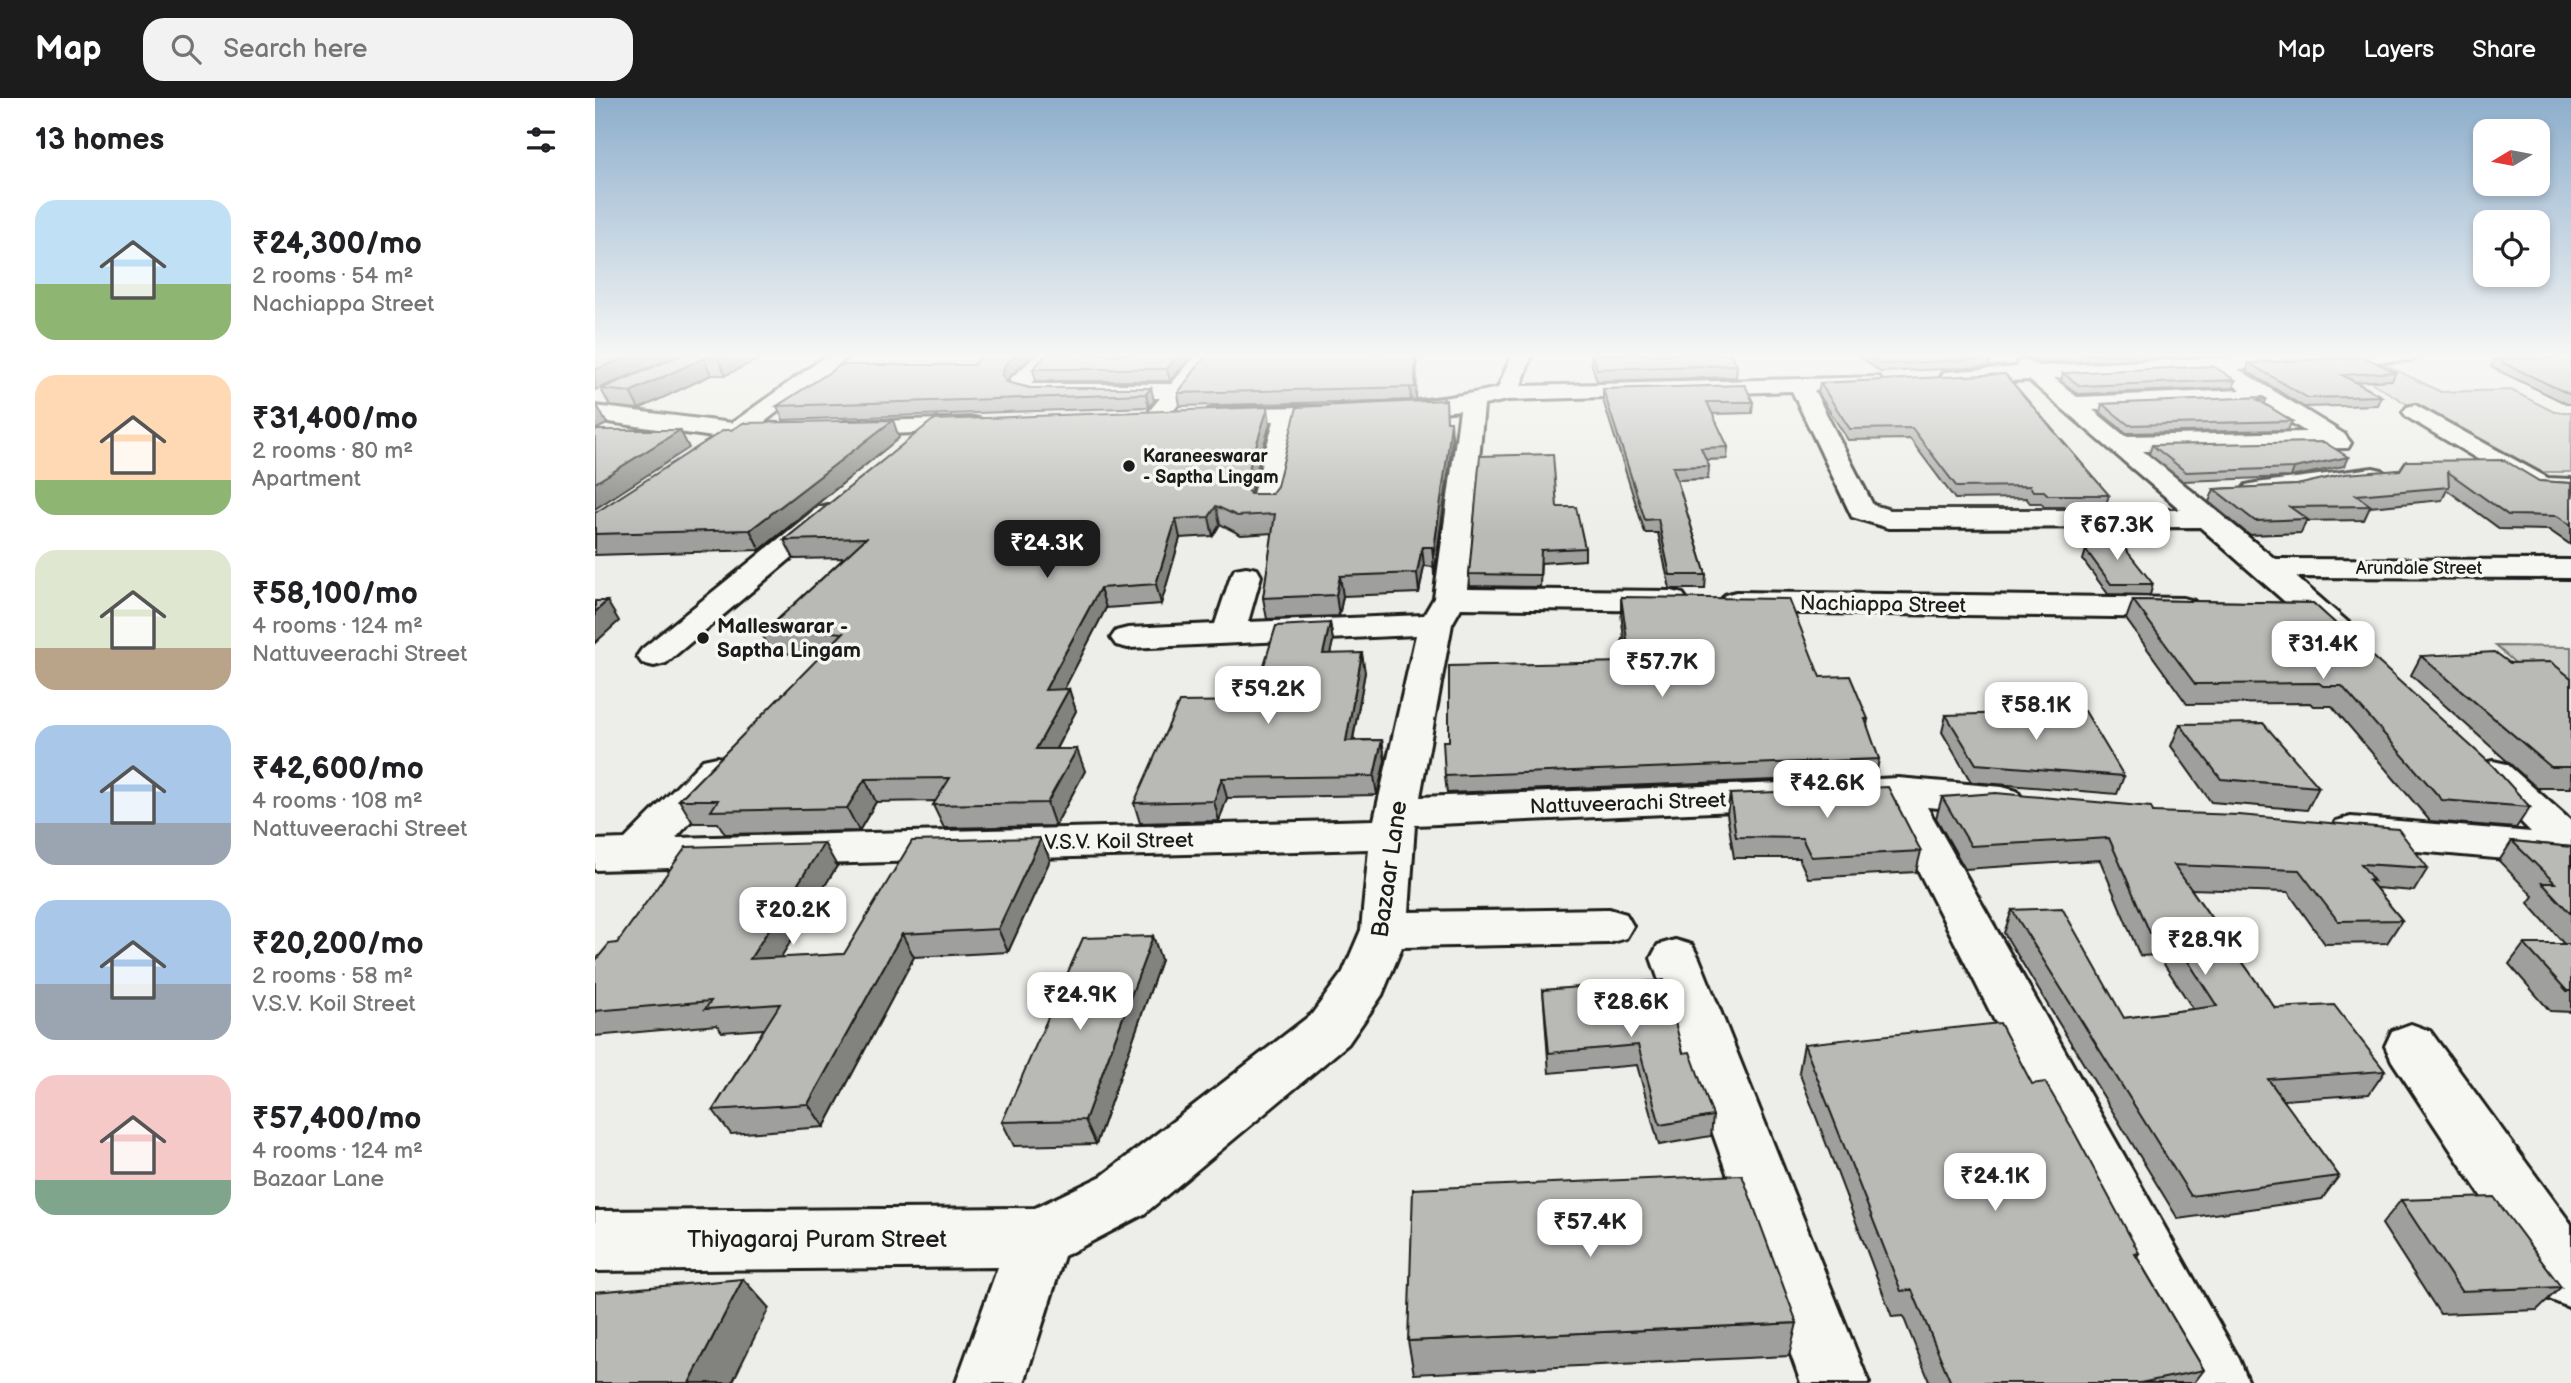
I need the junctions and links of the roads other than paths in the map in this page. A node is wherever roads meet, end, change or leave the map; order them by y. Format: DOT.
graph roads {
  1 [pos="1288,413"];
  2 [pos="653,414"];
  3 [pos="760,414"];
  4 [pos="1153,414"];
  5 [pos="1255,414"];
  6 [pos="1486,414"];
  7 [pos="1814,414"];
  8 [pos="2085,414"];
  9 [pos="2297,414"];
  10 [pos="2418,414"];
  11 [pos="998,424"];
  12 [pos="932,427"];
  13 [pos="737,431"];
  14 [pos="2335,439"];
  15 [pos="2121,444"];
  16 [pos="704,452"];
  17 [pos="900,454"];
  18 [pos="847,498"];
  19 [pos="2218,500"];
  20 [pos="2570,503"];
  21 [pos="1264,504"];
  22 [pos="2267,568"];
  23 [pos="2571,569"];
  24 [pos="1246,576"];
  25 [pos="2217,608"];
  26 [pos="2273,609"];
  27 [pos="2315,610"];
  28 [pos="1443,611"];
  29 [pos="1228,635"];
  30 [pos="1128,638"];
  31 [pos="654,656"];
  32 [pos="2366,657"];
  33 [pos="741,744"];
  34 [pos="2469,751"];
  35 [pos="1898,791"];
  36 [pos="2035,803"];
  37 [pos="1394,823"];
  38 [pos="2310,827"];
  39 [pos="2571,848"];
  40 [pos="615,854"];
  41 [pos="1609,926"];
  42 [pos="1385,930"];
  43 [pos="1675,958"];
  44 [pos="2411,1046"];
  45 [pos="1039,1237"];
  46 [pos="595,1241"];
  47 [pos="2571,1277"];
  48 [pos="990,1383"];
  49 [pos="1835,1383"];
  50 [pos="2215,1383"];
  1 -- 21 [label="street"];
  2 -- 13 [label="street"];
  3 -- 13 [label="street"];
  4 -- 5 [label="street"];
  6 -- 28 [label="street, Bazaar Lane"];
  7 -- 19 [label="street"];
  8 -- 15 [label="street"];
  9 -- 14 [label="street"];
  10 -- 20 [label="street"];
  11 -- 12 [label="street"];
  12 -- 13 [label="street"];
  12 -- 17 [label="street"];
  13 -- 16 [label="street"];
  14 -- 15 [label="street"];
  14 -- 19 [label="street"];
  15 -- 19 [label="street"];
  18 -- 31 [label="street"];
  19 -- 22 [label="street"];
  22 -- 23 [label="street, Arundale Street"];
  22 -- 27 [label="street"];
  24 -- 29 [label="street"];
  25 -- 28 [label="street, Nachiappa Street"];
  26 -- 27 [label="street"];
  27 -- 32 [label="street"];
  28 -- 29 [label="street, Nachiappa Street"];
  28 -- 37 [label="street, Bazaar Lane"];
  29 -- 30 [label="street, Nachiappa Street"];
  33 -- 40 [label="street"];
  34 -- 39 [label="street"];
  35 -- 36 [label="street, Nattuveerachi Street"];
  35 -- 37 [label="street, Nattuveerachi Street"];
  35 -- 50 [label="street"];
  37 -- 40 [label="street, V.S.V. Koil Street"];
  37 -- 42 [label="street, Bazaar Lane"];
  38 -- 39 [label="street"];
  41 -- 42 [label="street"];
  42 -- 45 [label="street, Bazaar Lane"];
  43 -- 49 [label="street"];
  44 -- 47 [label="street"];
  45 -- 46 [label="street, Thiyagaraj Puram Street"];
  45 -- 48 [label="street"];
}
